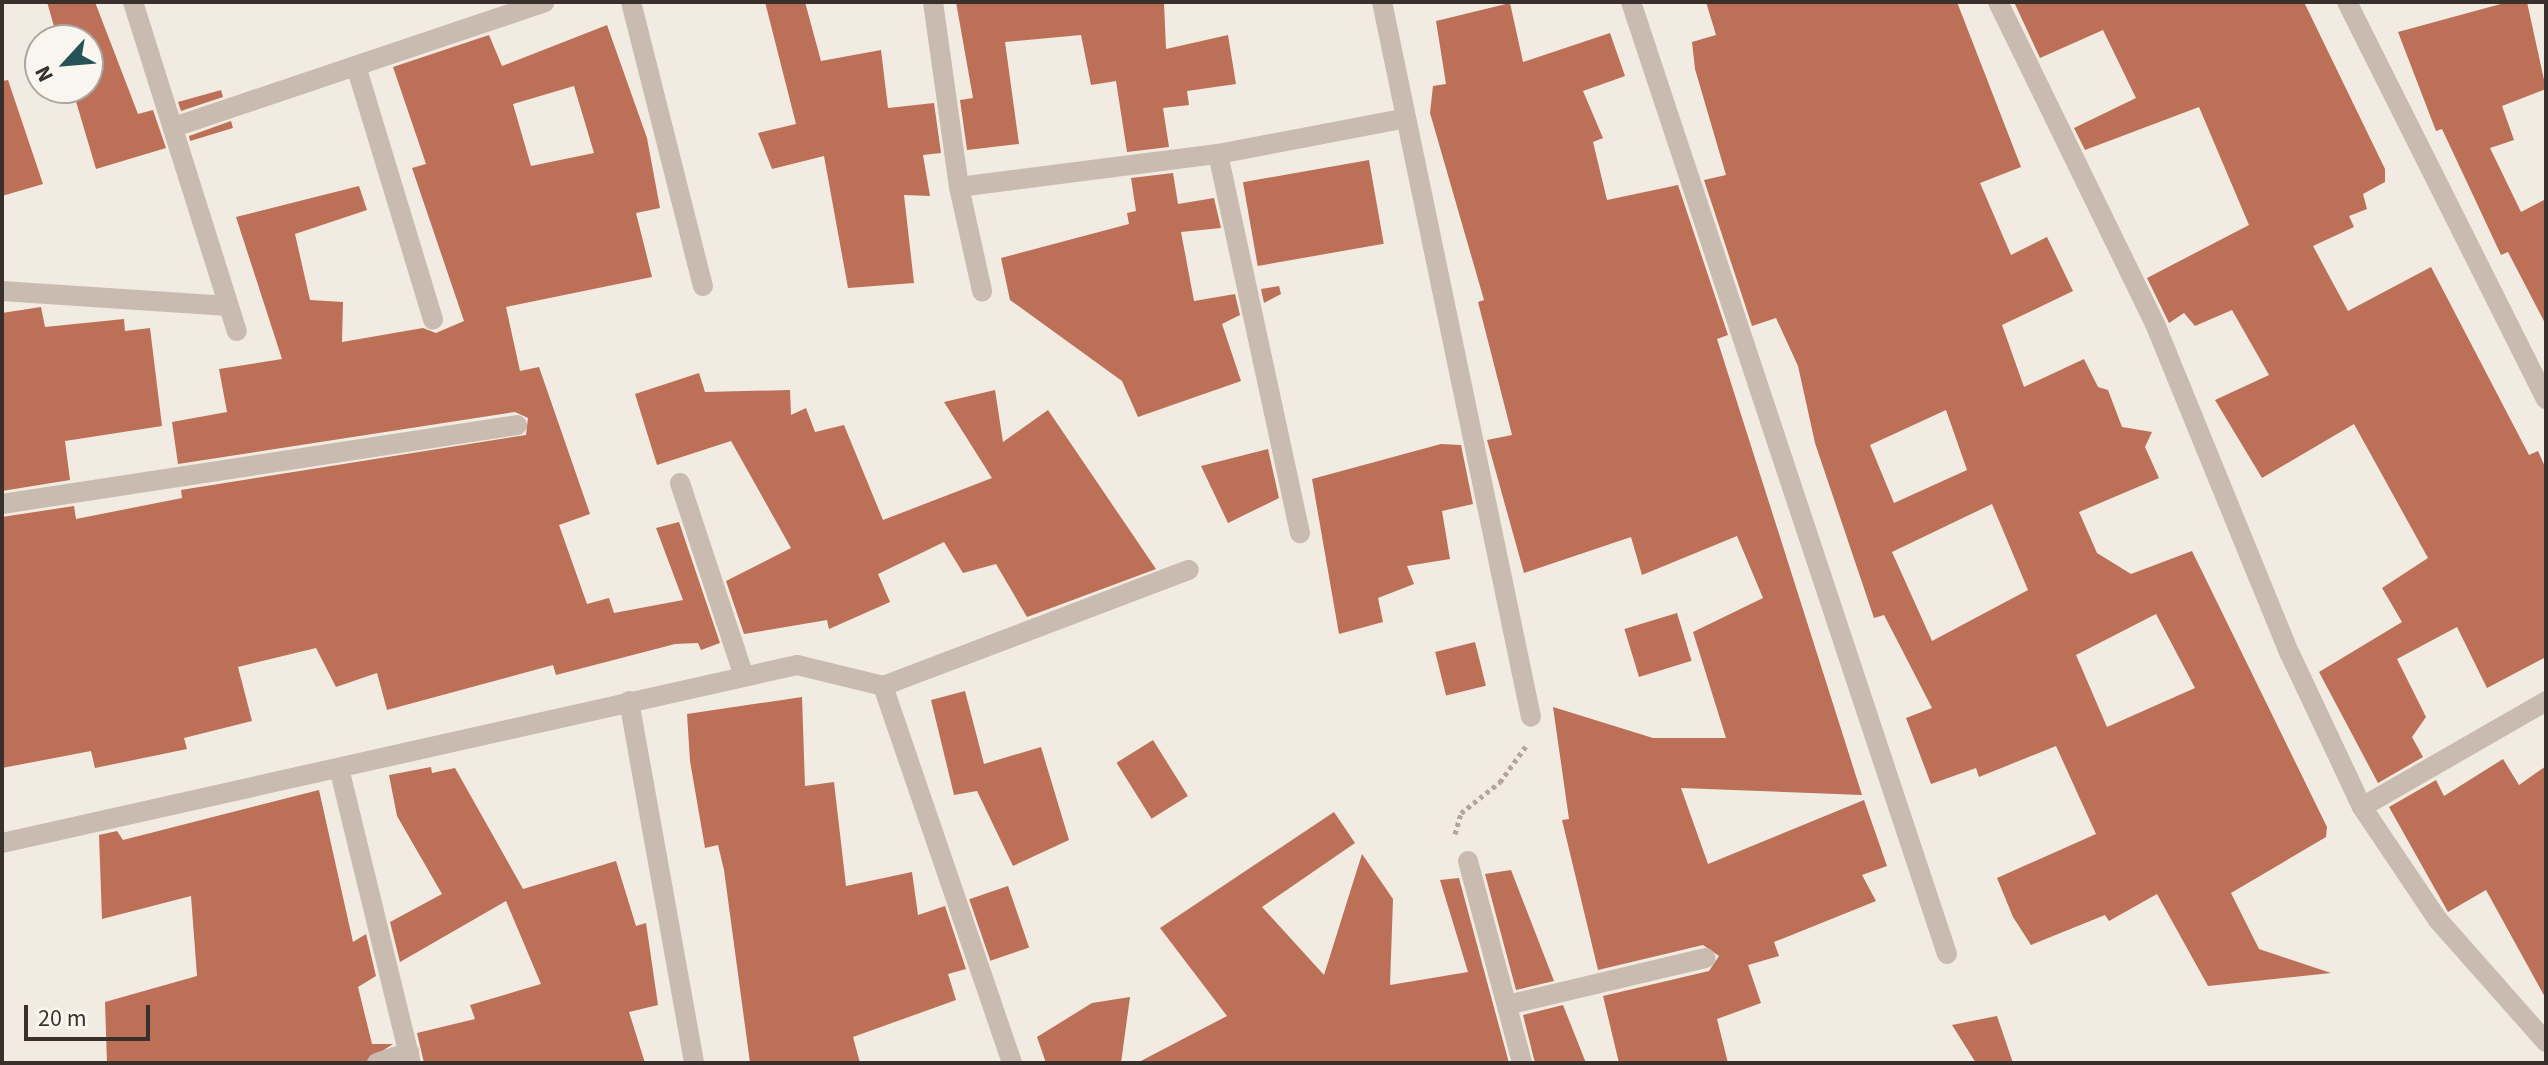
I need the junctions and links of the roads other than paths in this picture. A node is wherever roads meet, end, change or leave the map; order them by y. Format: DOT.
graph roads {
  1 [pos="133,2"];
  2 [pos="545,2"];
  3 [pos="631,2"];
  4 [pos="933,2"];
  5 [pos="1382,2"];
  6 [pos="1631,2"];
  7 [pos="1998,2"];
  8 [pos="2347,2"];
  9 [pos="356,66"];
  10 [pos="1402,119"];
  11 [pos="174,127"];
  12 [pos="1218,154"];
  13 [pos="959,187"];
  14 [pos="703,286"];
  15 [pos="2,291"];
  16 [pos="982,291"];
  17 [pos="229,306"];
  18 [pos="433,320"];
  19 [pos="237,331"];
  20 [pos="2546,399"];
  21 [pos="517,425"];
  22 [pos="680,483"];
  23 [pos="2,504"];
  24 [pos="1300,533"];
  25 [pos="1189,570"];
  26 [pos="744,676"];
  27 [pos="883,686"];
  28 [pos="629,701"];
  29 [pos="2546,701"];
  30 [pos="1531,717"];
  31 [pos="339,768"];
  32 [pos="2362,807"];
  33 [pos="2,843"];
  34 [pos="1468,861"];
  35 [pos="1947,954"];
  36 [pos="1706,958"];
  37 [pos="1507,1005"];
  38 [pos="2546,1042"];
  39 [pos="410,1058"];
  40 [pos="377,1063"];
  41 [pos="694,1063"];
  42 [pos="1012,1063"];
  43 [pos="1522,1063"];
  1 -- 11 [label="street"];
  2 -- 9 [label="street"];
  3 -- 14 [label="street"];
  4 -- 13 [label="street"];
  5 -- 10 [label="street"];
  6 -- 35 [label="street"];
  7 -- 32 [label="street"];
  8 -- 20 [label="street"];
  9 -- 11 [label="street"];
  9 -- 18 [label="street"];
  10 -- 12 [label="street"];
  10 -- 30 [label="street"];
  11 -- 17 [label="street"];
  12 -- 13 [label="street"];
  12 -- 24 [label="street"];
  13 -- 16 [label="street"];
  15 -- 17 [label="street"];
  17 -- 19 [label="street"];
  21 -- 23 [label="street"];
  22 -- 26 [label="street"];
  25 -- 27 [label="street"];
  26 -- 27 [label="street"];
  26 -- 28 [label="street"];
  27 -- 42 [label="street"];
  28 -- 31 [label="street"];
  28 -- 41 [label="street"];
  29 -- 32 [label="street"];
  31 -- 33 [label="street"];
  31 -- 39 [label="street"];
  32 -- 38 [label="street"];
  34 -- 37 [label="street"];
  36 -- 37 [label="street"];
  37 -- 43 [label="street"];
  39 -- 40 [label="street"];
}
